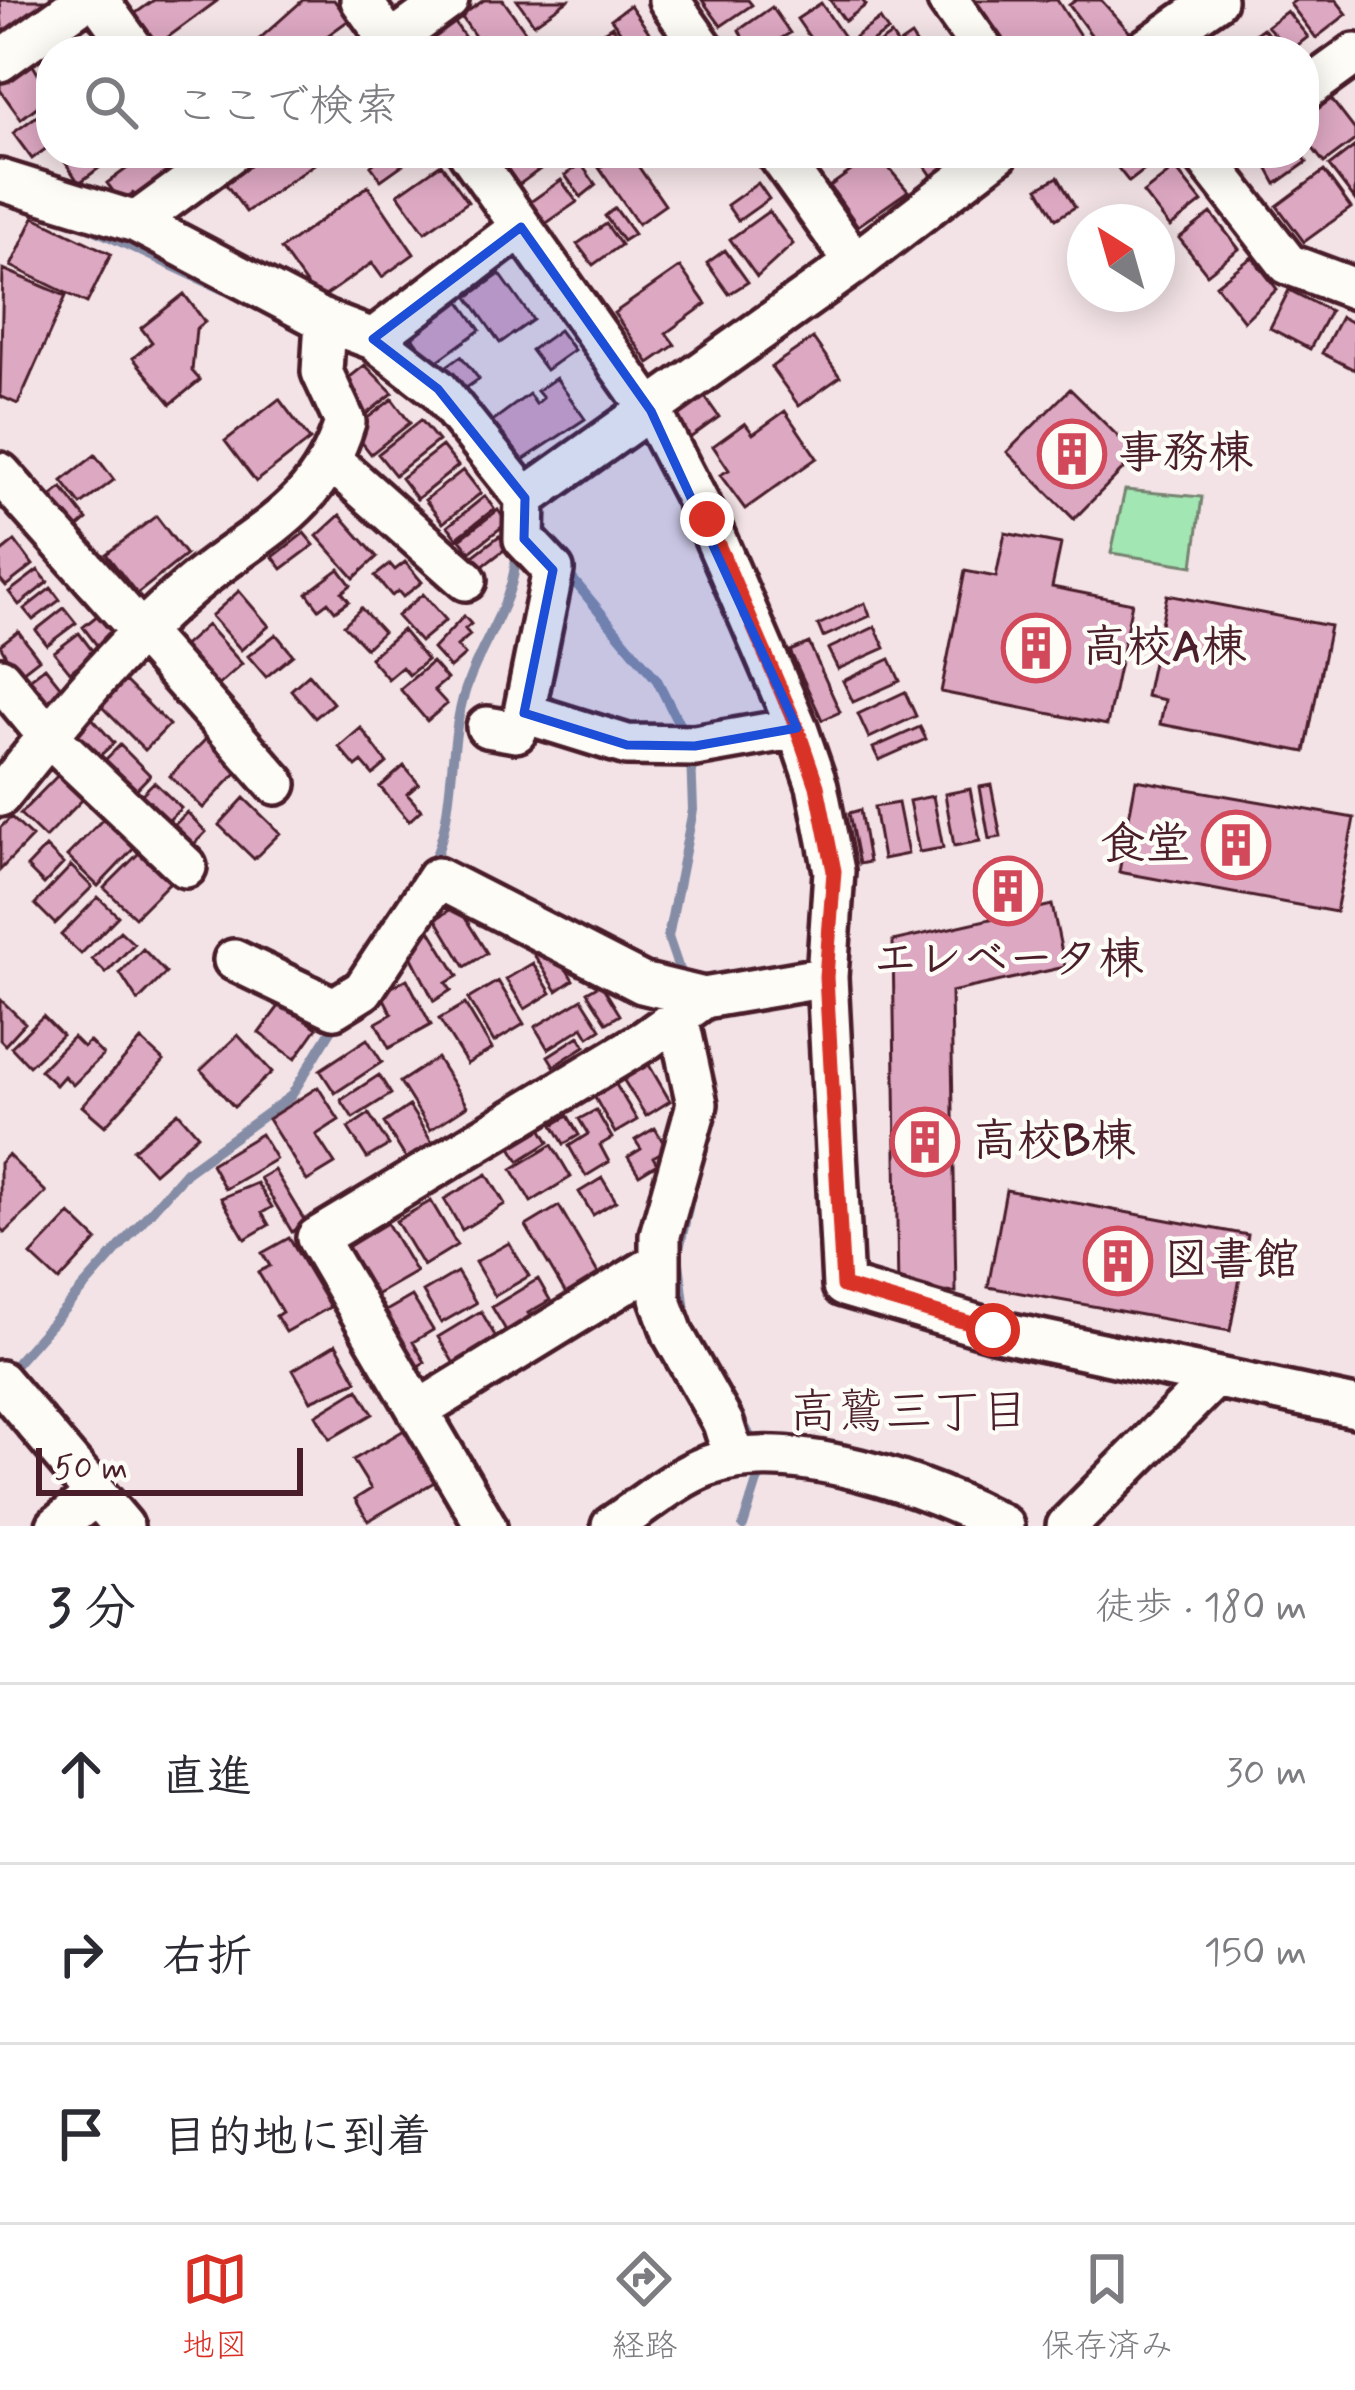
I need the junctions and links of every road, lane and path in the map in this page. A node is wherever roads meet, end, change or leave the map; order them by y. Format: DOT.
graph roads {
  1 [pos="85,0"];
  2 [pos="98,0"];
  3 [pos="361,0"];
  4 [pos="448,0"];
  5 [pos="669,0"];
  6 [pos="948,0"];
  7 [pos="1216,0"];
  8 [pos="124,36"];
  9 [pos="382,36"];
  10 [pos="404,36"];
  11 [pos="694,36"];
  12 [pos="973,36"];
  13 [pos="1164,36"];
  14 [pos="1355,54"];
  15 [pos="0,61"];
  16 [pos="1319,80"];
  17 [pos="205,168"];
  18 [pos="480,168"];
  19 [pos="788,168"];
  20 [pos="978,168"];
  21 [pos="1218,168"];
  22 [pos="0,180"];
  23 [pos="136,222"];
  24 [pos="521,227"];
  25 [pos="855,263"];
  26 [pos="1344,271"];
  27 [pos="325,321"];
  28 [pos="373,339"];
  29 [pos="652,411"];
  30 [pos="333,462"];
  31 [pos="0,473"];
  32 [pos="525,498"];
  33 [pos="466,580"];
  34 [pos="140,636"];
  35 [pos="0,678"];
  36 [pos="524,713"];
  37 [pos="487,727"];
  38 [pos="797,728"];
  39 [pos="48,736"];
  40 [pos="276,784"];
  41 [pos="0,796"];
  42 [pos="186,867"];
  43 [pos="234,960"];
  44 [pos="826,977"];
  45 [pos="691,1007"];
  46 [pos="660,1262"];
  47 [pos="1213,1378"];
  48 [pos="0,1381"];
  49 [pos="1355,1407"];
  50 [pos="418,1411"];
  51 [pos="734,1458"];
  52 [pos="96,1495"];
  53 [pos="57,1526"];
  54 [pos="123,1526"];
  55 [pos="486,1526"];
  56 [pos="612,1526"];
  57 [pos="1003,1526"];
  58 [pos="1067,1526"];
  1 -- 15 [label="street"];
  2 -- 8 [label="street"];
  3 -- 9 [label="street"];
  4 -- 10 [label="street"];
  5 -- 11 [label="street"];
  6 -- 12 [label="street"];
  7 -- 13 [label="street"];
  14 -- 16 [label="street"];
  17 -- 23 [label="street"];
  18 -- 24 [label="street"];
  19 -- 25 [label="street"];
  20 -- 25 [label="street"];
  21 -- 26 [label="street"];
  22 -- 23 [label="street"];
  23 -- 27 [label="street"];
  24 -- 28 [label="street"];
  24 -- 29 [label="street"];
  25 -- 29 [label="street"];
  27 -- 28 [label="street"];
  27 -- 30 [label="street"];
  28 -- 32 [label="street"];
  29 -- 32 [label="street"];
  29 -- 38 [label="street"];
  30 -- 33 [label="street"];
  30 -- 34 [label="street"];
  31 -- 34 [label="street"];
  32 -- 36 [label="street"];
  34 -- 39 [label="street"];
  34 -- 40 [label="street"];
  35 -- 39 [label="street"];
  36 -- 37 [label="street"];
  36 -- 38 [label="street"];
  38 -- 44 [label="street"];
  39 -- 41 [label="street"];
  39 -- 42 [label="street"];
  43 -- 45 [label="street"];
  44 -- 45 [label="street"];
  44 -- 47 [label="street"];
  45 -- 46 [label="street"];
  45 -- 50 [label="street"];
  46 -- 50 [label="street"];
  46 -- 51 [label="street"];
  47 -- 49 [label="street"];
  47 -- 58 [label="street"];
  48 -- 52 [label="street"];
  50 -- 55 [label="street"];
  51 -- 56 [label="street"];
  51 -- 57 [label="street"];
  52 -- 53 [label="street"];
  52 -- 54 [label="street"];
}
